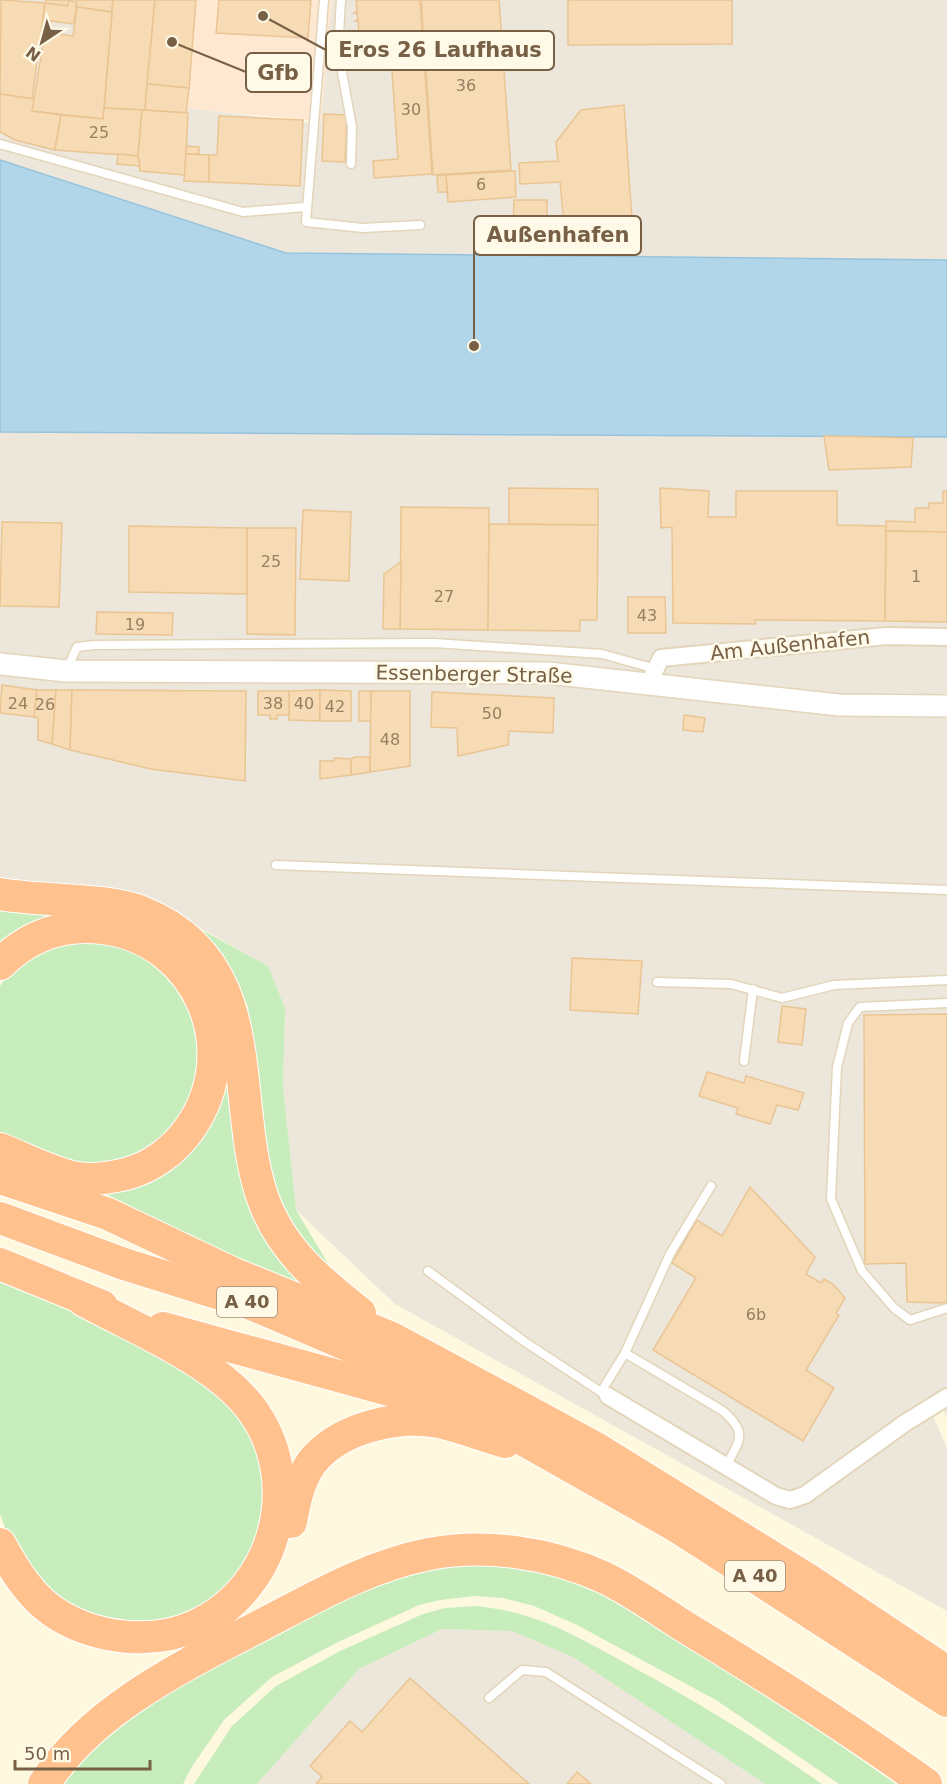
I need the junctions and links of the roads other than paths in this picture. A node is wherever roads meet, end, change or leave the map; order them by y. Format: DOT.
graph roads {
  1 [pos="324,0"];
  2 [pos="341,0"];
  3 [pos="0,144"];
  4 [pos="351,164"];
  5 [pos="305,207"];
  6 [pos="420,225"];
  7 [pos="947,637"];
  8 [pos="0,664"];
  9 [pos="66,671"];
  10 [pos="652,676"];
  11 [pos="947,706"];
  12 [pos="276,865"];
  13 [pos="947,890"];
  14 [pos="0,894"];
  15 [pos="0,964"];
  16 [pos="947,980"];
  17 [pos="657,982"];
  18 [pos="753,989"];
  19 [pos="947,1003"];
  20 [pos="744,1061"];
  21 [pos="0,1149"];
  22 [pos="0,1178"];
  23 [pos="711,1186"];
  24 [pos="0,1218"];
  25 [pos="0,1264"];
  26 [pos="428,1271"];
  27 [pos="84,1300"];
  28 [pos="947,1308"];
  29 [pos="392,1338"];
  30 [pos="625,1353"];
  31 [pos="605,1394"];
  32 [pos="947,1397"];
  33 [pos="482,1415"];
  34 [pos="559,1459"];
  35 [pos="726,1466"];
  36 [pos="0,1544"];
  37 [pos="191,1661"];
  38 [pos="947,1672"];
  39 [pos="489,1698"];
  40 [pos="947,1701"];
  41 [pos="44,1784"];
  42 [pos="722,1784"];
  43 [pos="926,1784"];
  1 -- 5 [label="lane"];
  2 -- 4 [label="lane"];
  3 -- 5 [label="lane"];
  5 -- 6 [label="lane"];
  7 -- 10 [label="street, Am Außenhafen"];
  8 -- 9 [label="street, Essenberger Straße"];
  9 -- 10 [label="street, Essenberger Straße"];
  9 -- 10 [label="lane"];
  10 -- 11 [label="street, Essenberger Straße"];
  12 -- 13 [label="lane"];
  14 -- 29 [label="highway"];
  15 -- 21 [label="highway"];
  16 -- 18 [label="lane"];
  17 -- 18 [label="lane"];
  18 -- 20 [label="lane"];
  19 -- 28 [label="lane"];
  22 -- 29 [label="highway, A 40"];
  23 -- 30 [label="lane"];
  24 -- 33 [label="highway, A 40"];
  25 -- 27 [label="highway"];
  26 -- 31 [label="lane"];
  27 -- 33 [label="highway"];
  27 -- 36 [label="highway"];
  29 -- 38 [label="highway, A 40"];
  30 -- 31 [label="lane"];
  30 -- 35 [label="lane"];
  31 -- 35 [label="street"];
  32 -- 35 [label="street"];
  33 -- 34 [label="highway, A 40"];
  34 -- 37 [label="highway"];
  34 -- 40 [label="highway, A 40"];
  37 -- 41 [label="highway"];
  37 -- 43 [label="highway"];
  39 -- 42 [label="lane"];
}
